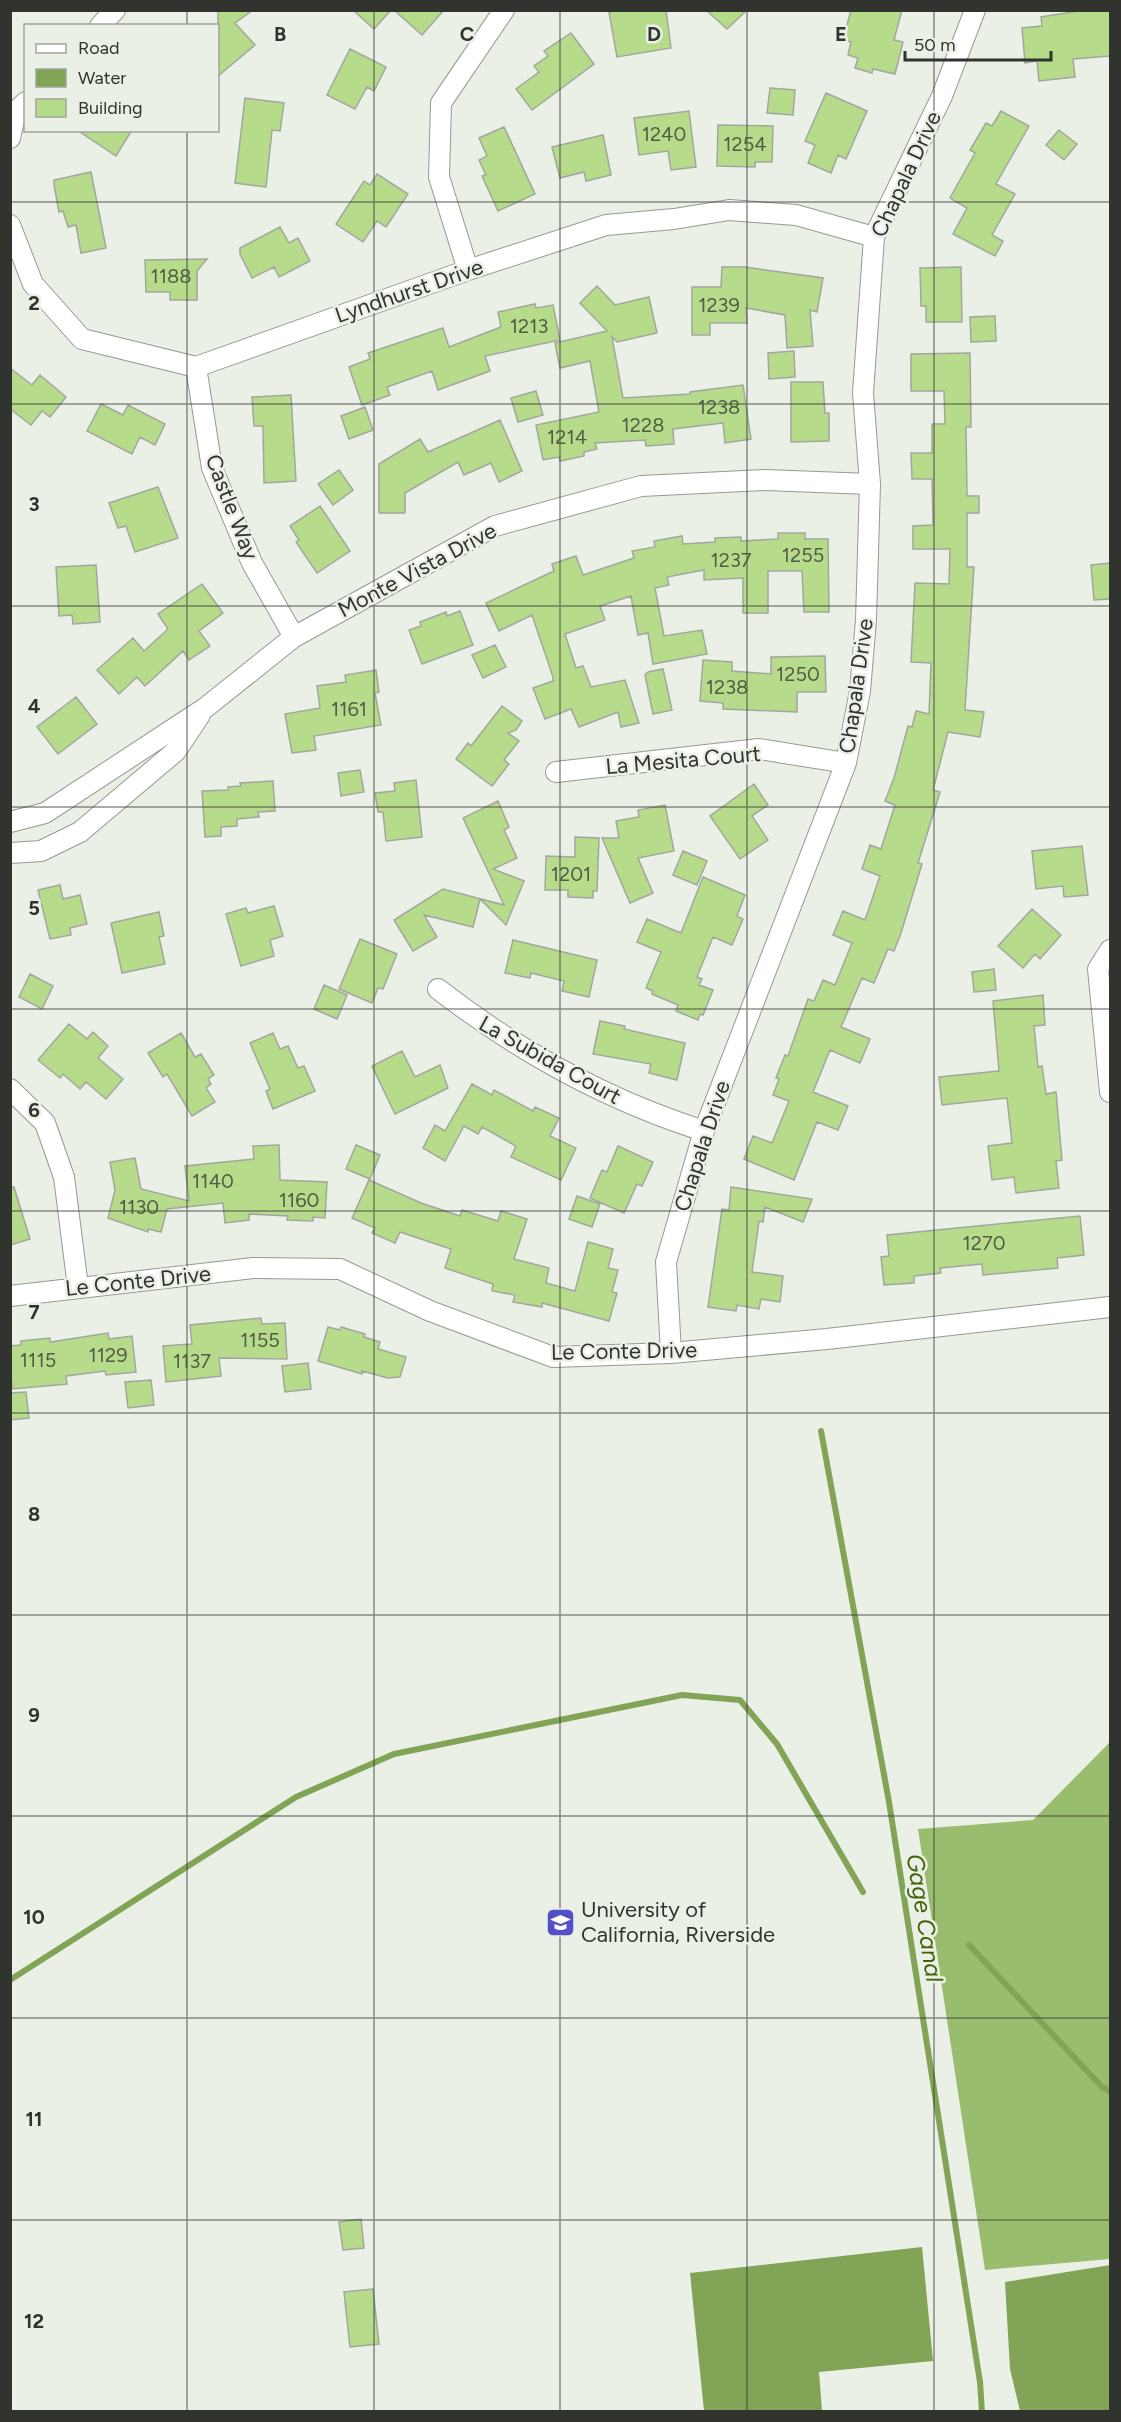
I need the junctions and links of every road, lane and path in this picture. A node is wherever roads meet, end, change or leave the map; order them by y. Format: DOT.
graph roads {
  1 [pos="115,10"];
  2 [pos="504,10"];
  3 [pos="975,10"];
  4 [pos="102,24"];
  5 [pos="24,104"];
  6 [pos="10,138"];
  7 [pos="10,225"];
  8 [pos="873,237"];
  9 [pos="468,270"];
  10 [pos="196,368"];
  11 [pos="870,484"];
  12 [pos="294,637"];
  13 [pos="205,708"];
  14 [pos="846,763"];
  15 [pos="556,772"];
  16 [pos="10,822"];
  17 [pos="10,853"];
  18 [pos="1110,950"];
  19 [pos="438,989"];
  20 [pos="10,1089"];
  21 [pos="1110,1092"];
  22 [pos="704,1131"];
  23 [pos="78,1287"];
  24 [pos="10,1296"];
  25 [pos="1110,1307"];
  26 [pos="671,1353"];
  1 -- 4 [label="street"];
  2 -- 9 [label="street"];
  3 -- 8 [label="street, Chapala Drive"];
  5 -- 6 [label="street"];
  7 -- 10 [label="street"];
  8 -- 9 [label="street, Lyndhurst Drive"];
  8 -- 11 [label="street, Chapala Drive"];
  9 -- 10 [label="street, Lyndhurst Drive"];
  10 -- 12 [label="street, Castle Way"];
  11 -- 12 [label="street, Monte Vista Drive"];
  11 -- 14 [label="street, Chapala Drive"];
  12 -- 13 [label="street, Monte Vista Drive"];
  13 -- 16 [label="street, Monte Vista Drive"];
  13 -- 17 [label="street, Monte Vista Drive"];
  14 -- 15 [label="street, La Mesita Court"];
  14 -- 22 [label="street, Chapala Drive"];
  18 -- 21 [label="street"];
  19 -- 22 [label="street, La Subida Court"];
  20 -- 23 [label="street"];
  22 -- 26 [label="street, Chapala Drive"];
  23 -- 24 [label="street, Le Conte Drive"];
  23 -- 26 [label="street, Le Conte Drive"];
  25 -- 26 [label="street, Le Conte Drive"];
}
